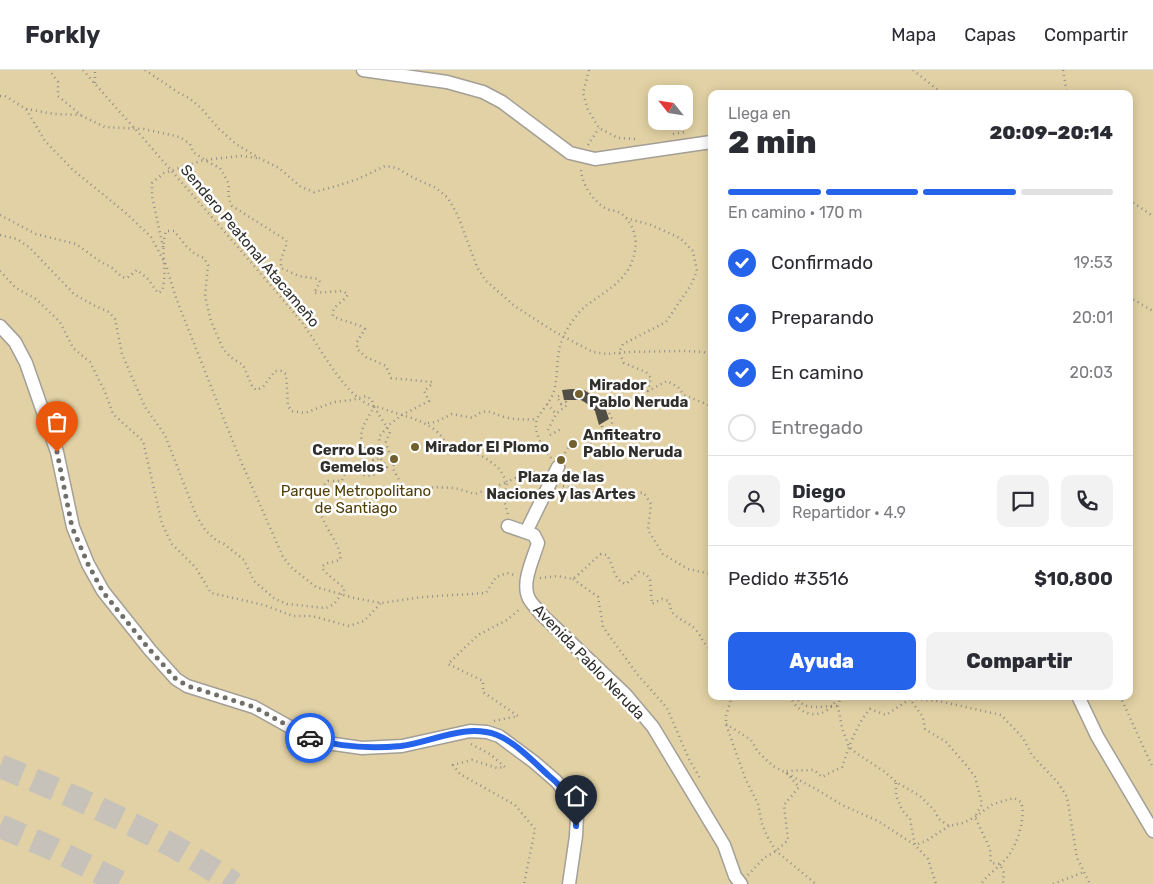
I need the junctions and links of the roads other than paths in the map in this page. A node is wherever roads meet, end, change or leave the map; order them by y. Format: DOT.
graph roads {
  1 [pos="363,70"];
  2 [pos="708,142"];
  3 [pos="0,326"];
  4 [pos="558,467"];
  5 [pos="508,526"];
  6 [pos="526,532"];
  7 [pos="1080,700"];
  8 [pos="1153,830"];
  9 [pos="739,882"];
  10 [pos="569,884"];
  1 -- 2 [label="street"];
  3 -- 10 [label="street"];
  4 -- 6 [label="street"];
  5 -- 6 [label="street"];
  6 -- 9 [label="street, Avenida Pablo Neruda"];
  7 -- 8 [label="street"];
}
